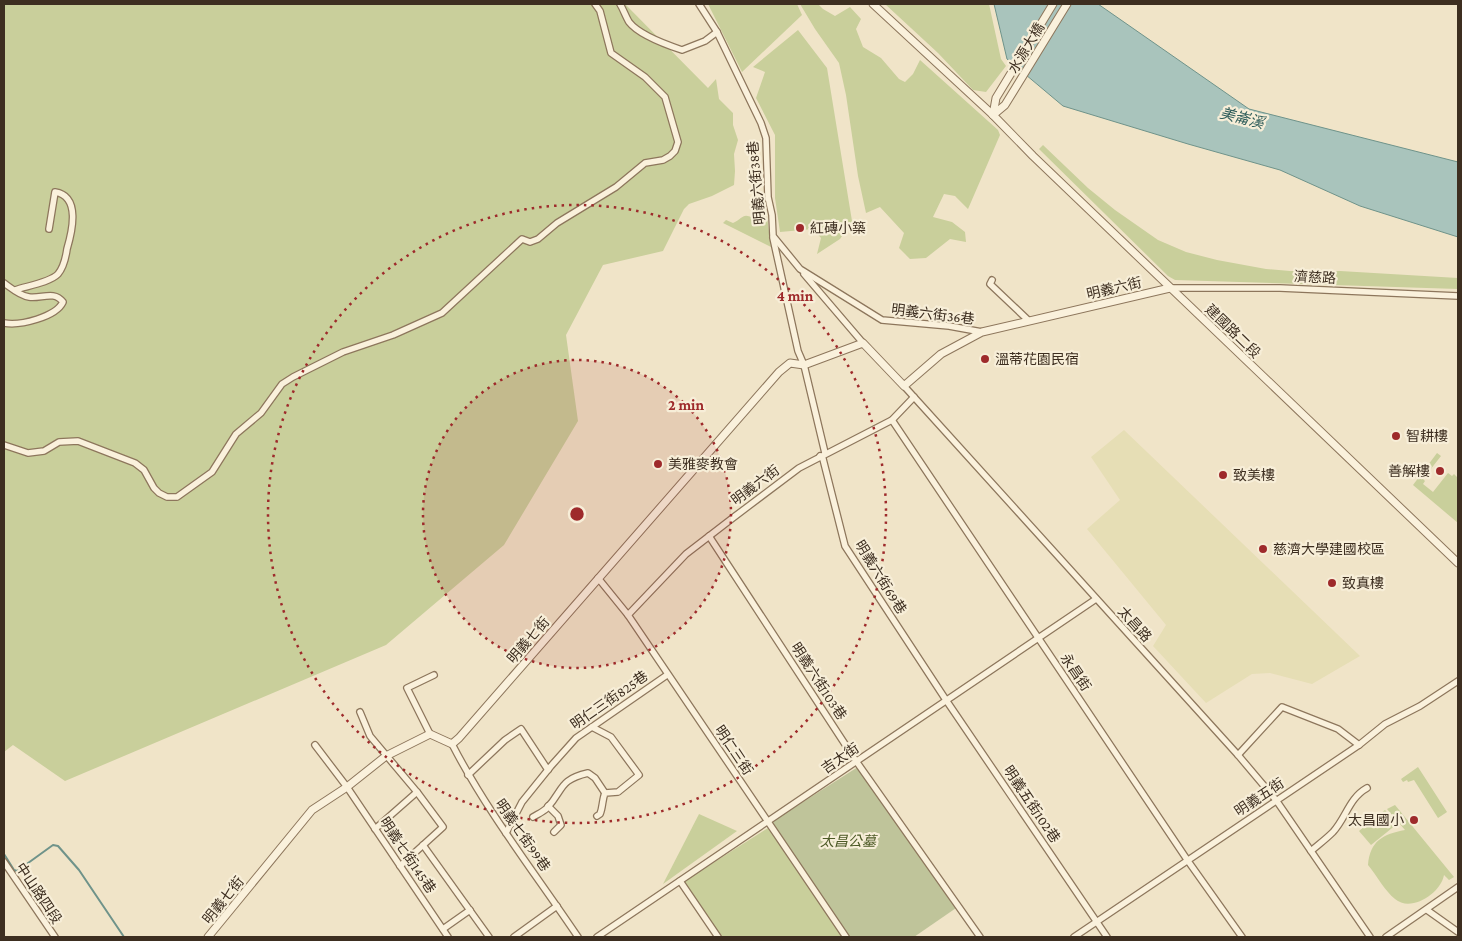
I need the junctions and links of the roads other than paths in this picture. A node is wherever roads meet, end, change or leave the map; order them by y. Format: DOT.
graph roads {
  1 [pos="595,4"];
  2 [pos="620,4"];
  3 [pos="699,4"];
  4 [pos="873,4"];
  5 [pos="1053,4"];
  6 [pos="1067,4"];
  7 [pos="717,32"];
  8 [pos="993,115"];
  9 [pos="49,229"];
  10 [pos="772,236"];
  11 [pos="800,269"];
  12 [pos="992,280"];
  13 [pos="4,283"];
  14 [pos="1170,288"];
  15 [pos="15,290"];
  16 [pos="1458,296"];
  17 [pos="882,320"];
  18 [pos="1028,320"];
  19 [pos="4,323"];
  20 [pos="982,332"];
  21 [pos="863,342"];
  22 [pos="804,365"];
  23 [pos="904,386"];
  24 [pos="914,397"];
  25 [pos="892,420"];
  26 [pos="4,445"];
  27 [pos="823,455"];
  28 [pos="709,536"];
  29 [pos="1458,562"];
  30 [pos="598,578"];
  31 [pos="1096,599"];
  32 [pos="628,615"];
  33 [pos="1039,639"];
  34 [pos="667,674"];
  35 [pos="434,675"];
  36 [pos="1458,681"];
  37 [pos="946,700"];
  38 [pos="360,712"];
  39 [pos="592,727"];
  40 [pos="430,734"];
  41 [pos="452,744"];
  42 [pos="315,745"];
  43 [pos="1359,745"];
  44 [pos="386,756"];
  45 [pos="1238,756"];
  46 [pos="856,762"];
  47 [pos="548,770"];
  48 [pos="468,775"];
  49 [pos="347,787"];
  50 [pos="1367,788"];
  51 [pos="417,792"];
  52 [pos="605,793"];
  53 [pos="1276,800"];
  54 [pos="548,806"];
  55 [pos="597,816"];
  56 [pos="533,817"];
  57 [pos="767,821"];
  58 [pos="375,829"];
  59 [pos="554,832"];
  60 [pos="506,833"];
  61 [pos="423,845"];
  62 [pos="1311,851"];
  63 [pos="1188,861"];
  64 [pos="4,862"];
  65 [pos="400,866"];
  66 [pos="680,881"];
  67 [pos="1458,887"];
  68 [pos="557,906"];
  69 [pos="470,910"];
  70 [pos="1427,910"];
  71 [pos="1097,922"];
  72 [pos="443,929"];
  73 [pos="1458,932"];
  74 [pos="54,937"];
  75 [pos="208,937"];
  76 [pos="448,937"];
  77 [pos="489,937"];
  78 [pos="514,937"];
  79 [pos="578,937"];
  80 [pos="597,937"];
  81 [pos="718,937"];
  82 [pos="846,937"];
  83 [pos="980,937"];
  84 [pos="1074,937"];
  85 [pos="1107,937"];
  86 [pos="1242,937"];
  87 [pos="1370,937"];
  88 [pos="1386,937"];
  1 -- 26 [label="street"];
  2 -- 7 [label="street"];
  3 -- 7 [label="street, 明義六街38巷"];
  4 -- 8 [label="street, 建國路二段"];
  5 -- 8 [label="street, 水源大橋"];
  6 -- 8 [label="street, 水源大橋"];
  7 -- 10 [label="street, 明義六街38巷"];
  8 -- 14 [label="street, 建國路二段"];
  9 -- 15 [label="street"];
  10 -- 11 [label="street, 明義六街38巷"];
  10 -- 22 [label="street, 明義六街69巷"];
  11 -- 17 [label="street, 明義六街38巷"];
  11 -- 21 [label="street"];
  12 -- 18 [label="street"];
  13 -- 15 [label="street"];
  14 -- 16 [label="street, 濟慈路"];
  14 -- 18 [label="street, 明義六街"];
  14 -- 29 [label="street, 建國路二段"];
  15 -- 19 [label="street"];
  17 -- 20 [label="street, 明義六街36巷"];
  18 -- 20 [label="street, 明義六街"];
  20 -- 23 [label="street, 明義六街"];
  21 -- 22 [label="street, 明義七街"];
  21 -- 23 [label="street, 太昌路"];
  22 -- 27 [label="street, 明義六街69巷"];
  22 -- 30 [label="street, 明義七街"];
  23 -- 24 [label="street, 太昌路"];
  24 -- 25 [label="street, 明義六街"];
  24 -- 31 [label="street, 太昌路"];
  25 -- 27 [label="street, 明義六街"];
  25 -- 33 [label="street, 永昌街"];
  27 -- 28 [label="street, 明義六街"];
  27 -- 37 [label="street, 明義六街69巷"];
  28 -- 32 [label="street, 明義六街"];
  28 -- 46 [label="street, 明義六街103巷"];
  30 -- 32 [label="street, 明仁三街"];
  30 -- 41 [label="street, 明義七街"];
  31 -- 33 [label="street, 吉太街"];
  31 -- 45 [label="street, 太昌路"];
  32 -- 34 [label="street, 明仁三街"];
  33 -- 37 [label="street, 吉太街"];
  33 -- 63 [label="street, 永昌街"];
  34 -- 39 [label="street, 明仁三街825巷"];
  34 -- 57 [label="street, 明仁三街"];
  35 -- 40 [label="street"];
  36 -- 43 [label="street, 明義五街"];
  37 -- 46 [label="street, 吉太街"];
  37 -- 71 [label="street, 明義五街102巷"];
  38 -- 44 [label="street"];
  39 -- 47 [label="street, 明仁三街825巷"];
  39 -- 52 [label="street"];
  40 -- 41 [label="street"];
  40 -- 44 [label="street, 明義七街"];
  41 -- 48 [label="street, 明義七街99巷"];
  42 -- 49 [label="street, 明義七街145巷"];
  43 -- 45 [label="street"];
  43 -- 53 [label="street, 明義五街"];
  44 -- 49 [label="street, 明義七街"];
  44 -- 51 [label="street"];
  45 -- 53 [label="street, 太昌路"];
  46 -- 57 [label="street, 吉太街"];
  46 -- 83 [label="street, 明義六街103巷"];
  47 -- 48 [label="street"];
  47 -- 60 [label="street, 明仁三街825巷"];
  48 -- 60 [label="street, 明義七街99巷"];
  49 -- 58 [label="street, 明義七街145巷"];
  49 -- 75 [label="street, 明義七街"];
  50 -- 62 [label="street"];
  51 -- 58 [label="street"];
  51 -- 61 [label="street"];
  52 -- 54 [label="street"];
  52 -- 55 [label="street"];
  53 -- 62 [label="street, 太昌路"];
  53 -- 63 [label="street, 明義五街"];
  54 -- 56 [label="street"];
  54 -- 59 [label="street"];
  57 -- 66 [label="street, 吉太街"];
  57 -- 82 [label="street, 明仁三街"];
  58 -- 65 [label="street, 明義七街145巷"];
  60 -- 68 [label="street, 明義七街99巷"];
  61 -- 65 [label="street"];
  61 -- 69 [label="street"];
  62 -- 87 [label="street, 太昌路"];
  63 -- 71 [label="street, 明義五街"];
  63 -- 86 [label="street, 永昌街"];
  64 -- 74 [label="street, 中山路四段"];
  65 -- 72 [label="street, 明義七街145巷"];
  66 -- 80 [label="street, 吉太街"];
  66 -- 81 [label="street"];
  67 -- 70 [label="street"];
  68 -- 78 [label="street"];
  68 -- 79 [label="street, 明義七街99巷"];
  69 -- 72 [label="street"];
  69 -- 77 [label="street"];
  70 -- 73 [label="street"];
  70 -- 88 [label="street"];
  71 -- 84 [label="street, 明義五街"];
  71 -- 85 [label="street, 明義五街102巷"];
  72 -- 76 [label="street, 明義七街145巷"];
}
